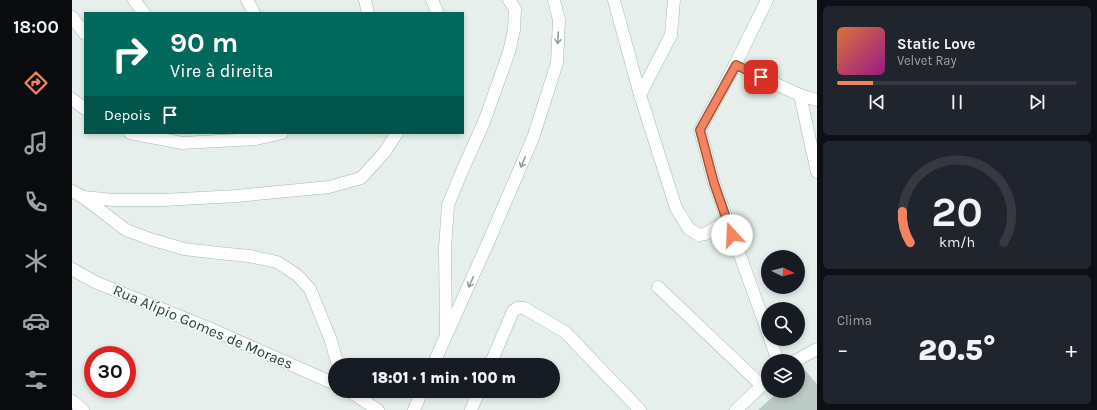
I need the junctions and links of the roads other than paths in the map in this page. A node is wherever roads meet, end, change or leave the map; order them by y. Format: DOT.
graph roads {
  1 [pos="134,0"];
  2 [pos="247,0"];
  3 [pos="365,0"];
  4 [pos="432,0"];
  5 [pos="554,0"];
  6 [pos="614,0"];
  7 [pos="674,0"];
  8 [pos="767,0"];
  9 [pos="512,4"];
  10 [pos="143,12"];
  11 [pos="253,12"];
  12 [pos="368,12"];
  13 [pos="437,12"];
  14 [pos="72,17"];
  15 [pos="84,33"];
  16 [pos="736,65"];
  17 [pos="640,95"];
  18 [pos="800,95"];
  19 [pos="72,99"];
  20 [pos="817,100"];
  21 [pos="84,108"];
  22 [pos="135,134"];
  23 [pos="278,134"];
  24 [pos="396,134"];
  25 [pos="817,172"];
  26 [pos="77,194"];
  27 [pos="727,221"];
  28 [pos="72,269"];
  29 [pos="658,287"];
  30 [pos="761,314"];
  31 [pos="446,337"];
  32 [pos="817,349"];
  33 [pos="805,356"];
  34 [pos="336,358"];
  35 [pos="436,358"];
  36 [pos="493,358"];
  37 [pos="761,379"];
  38 [pos="328,381"];
  39 [pos="761,387"];
  40 [pos="360,398"];
  41 [pos="419,398"];
  42 [pos="476,398"];
  43 [pos="72,401"];
  44 [pos="83,410"];
  45 [pos="378,410"];
  46 [pos="414,410"];
  47 [pos="471,410"];
  48 [pos="640,410"];
  49 [pos="736,410"];
  1 -- 10 [label="street"];
  2 -- 11 [label="street"];
  3 -- 12 [label="street"];
  4 -- 13 [label="street"];
  5 -- 31 [label="street, one-way"];
  6 -- 17 [label="street"];
  7 -- 17 [label="street"];
  8 -- 16 [label="street"];
  9 -- 31 [label="street"];
  14 -- 15 [label="street"];
  16 -- 18 [label="street"];
  16 -- 27 [label="street"];
  17 -- 27 [label="street"];
  18 -- 20 [label="street"];
  18 -- 25 [label="street"];
  19 -- 21 [label="street"];
  22 -- 23 [label="street"];
  24 -- 26 [label="street"];
  26 -- 34 [label="street"];
  27 -- 30 [label="street"];
  28 -- 38 [label="street, Rua Alípio Gomes de Moraes"];
  29 -- 37 [label="street"];
  31 -- 35 [label="street"];
  32 -- 33 [label="street"];
  36 -- 48 [label="street"];
  39 -- 49 [label="street"];
  40 -- 45 [label="street"];
  41 -- 46 [label="street"];
  42 -- 47 [label="street"];
  43 -- 44 [label="street"];
}
